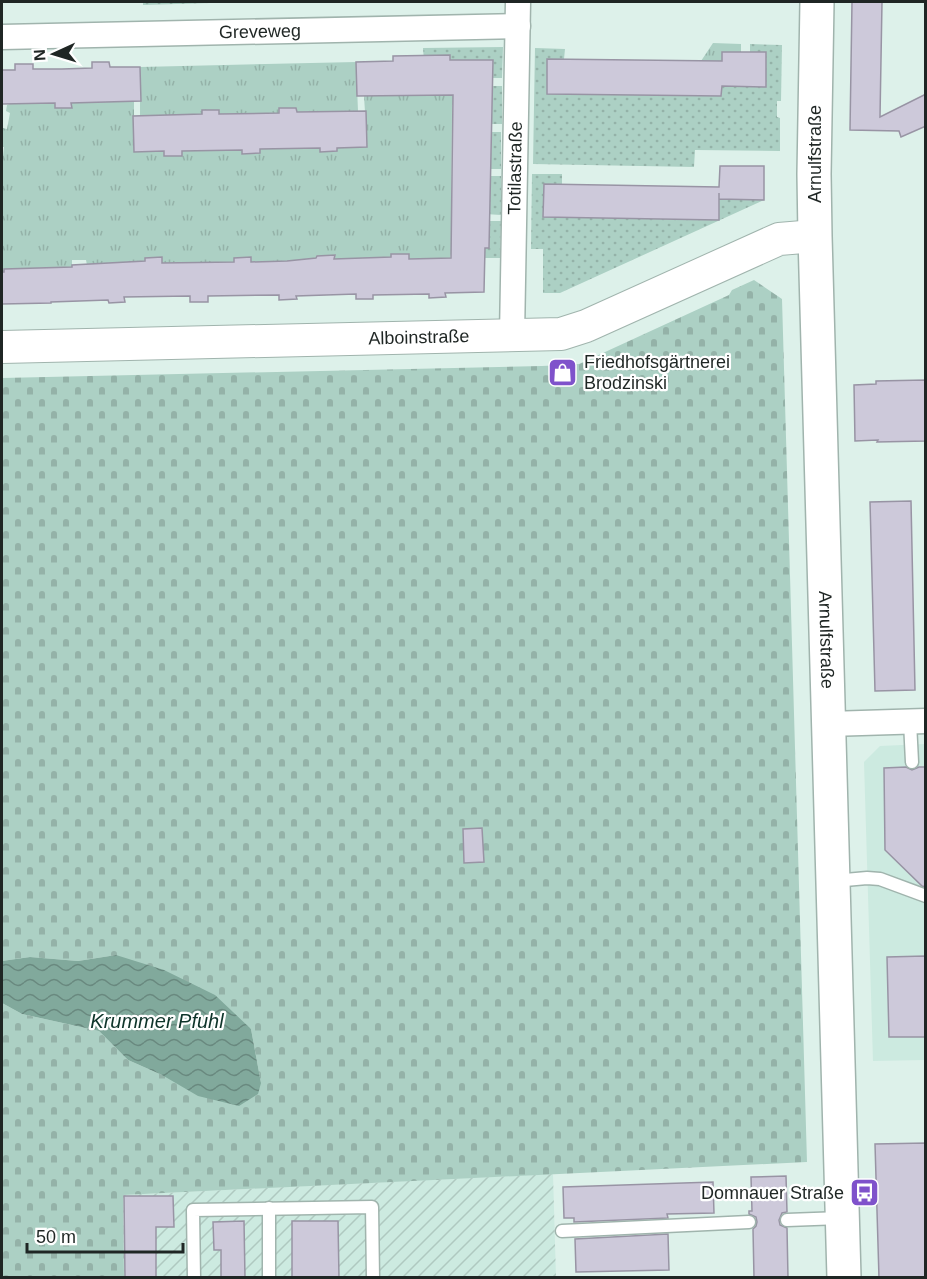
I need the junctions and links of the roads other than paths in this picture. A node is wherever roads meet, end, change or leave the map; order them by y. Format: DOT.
graph roads {
  1 [pos="518,2"];
  2 [pos="817,2"];
  3 [pos="518,26"];
  4 [pos="2,38"];
  5 [pos="815,236"];
  6 [pos="512,336"];
  7 [pos="2,347"];
  8 [pos="918,722"];
  9 [pos="829,724"];
  10 [pos="912,762"];
  11 [pos="833,881"];
  12 [pos="926,896"];
  13 [pos="269,1208"];
  14 [pos="842,1218"];
  15 [pos="787,1220"];
  16 [pos="749,1222"];
  17 [pos="562,1231"];
  18 [pos="194,1278"];
  19 [pos="269,1278"];
  20 [pos="373,1278"];
  21 [pos="844,1278"];
  1 -- 3 [label="street, Totilastraße"];
  2 -- 5 [label="main road, Arnulfstraße"];
  3 -- 4 [label="street, Greveweg"];
  3 -- 6 [label="street, Totilastraße"];
  5 -- 6 [label="street, Alboinstraße"];
  5 -- 9 [label="main road, Arnulfstraße"];
  6 -- 7 [label="street, Alboinstraße"];
  8 -- 9 [label="street"];
  8 -- 10 [label="lane"];
  9 -- 11 [label="main road, Arnulfstraße"];
  11 -- 12 [label="lane"];
  11 -- 14 [label="main road, Arnulfstraße"];
  13 -- 18 [label="lane"];
  13 -- 19 [label="lane"];
  13 -- 20 [label="lane"];
  14 -- 15 [label="lane"];
  14 -- 21 [label="main road, Arnulfstraße"];
  16 -- 17 [label="lane"];
}
